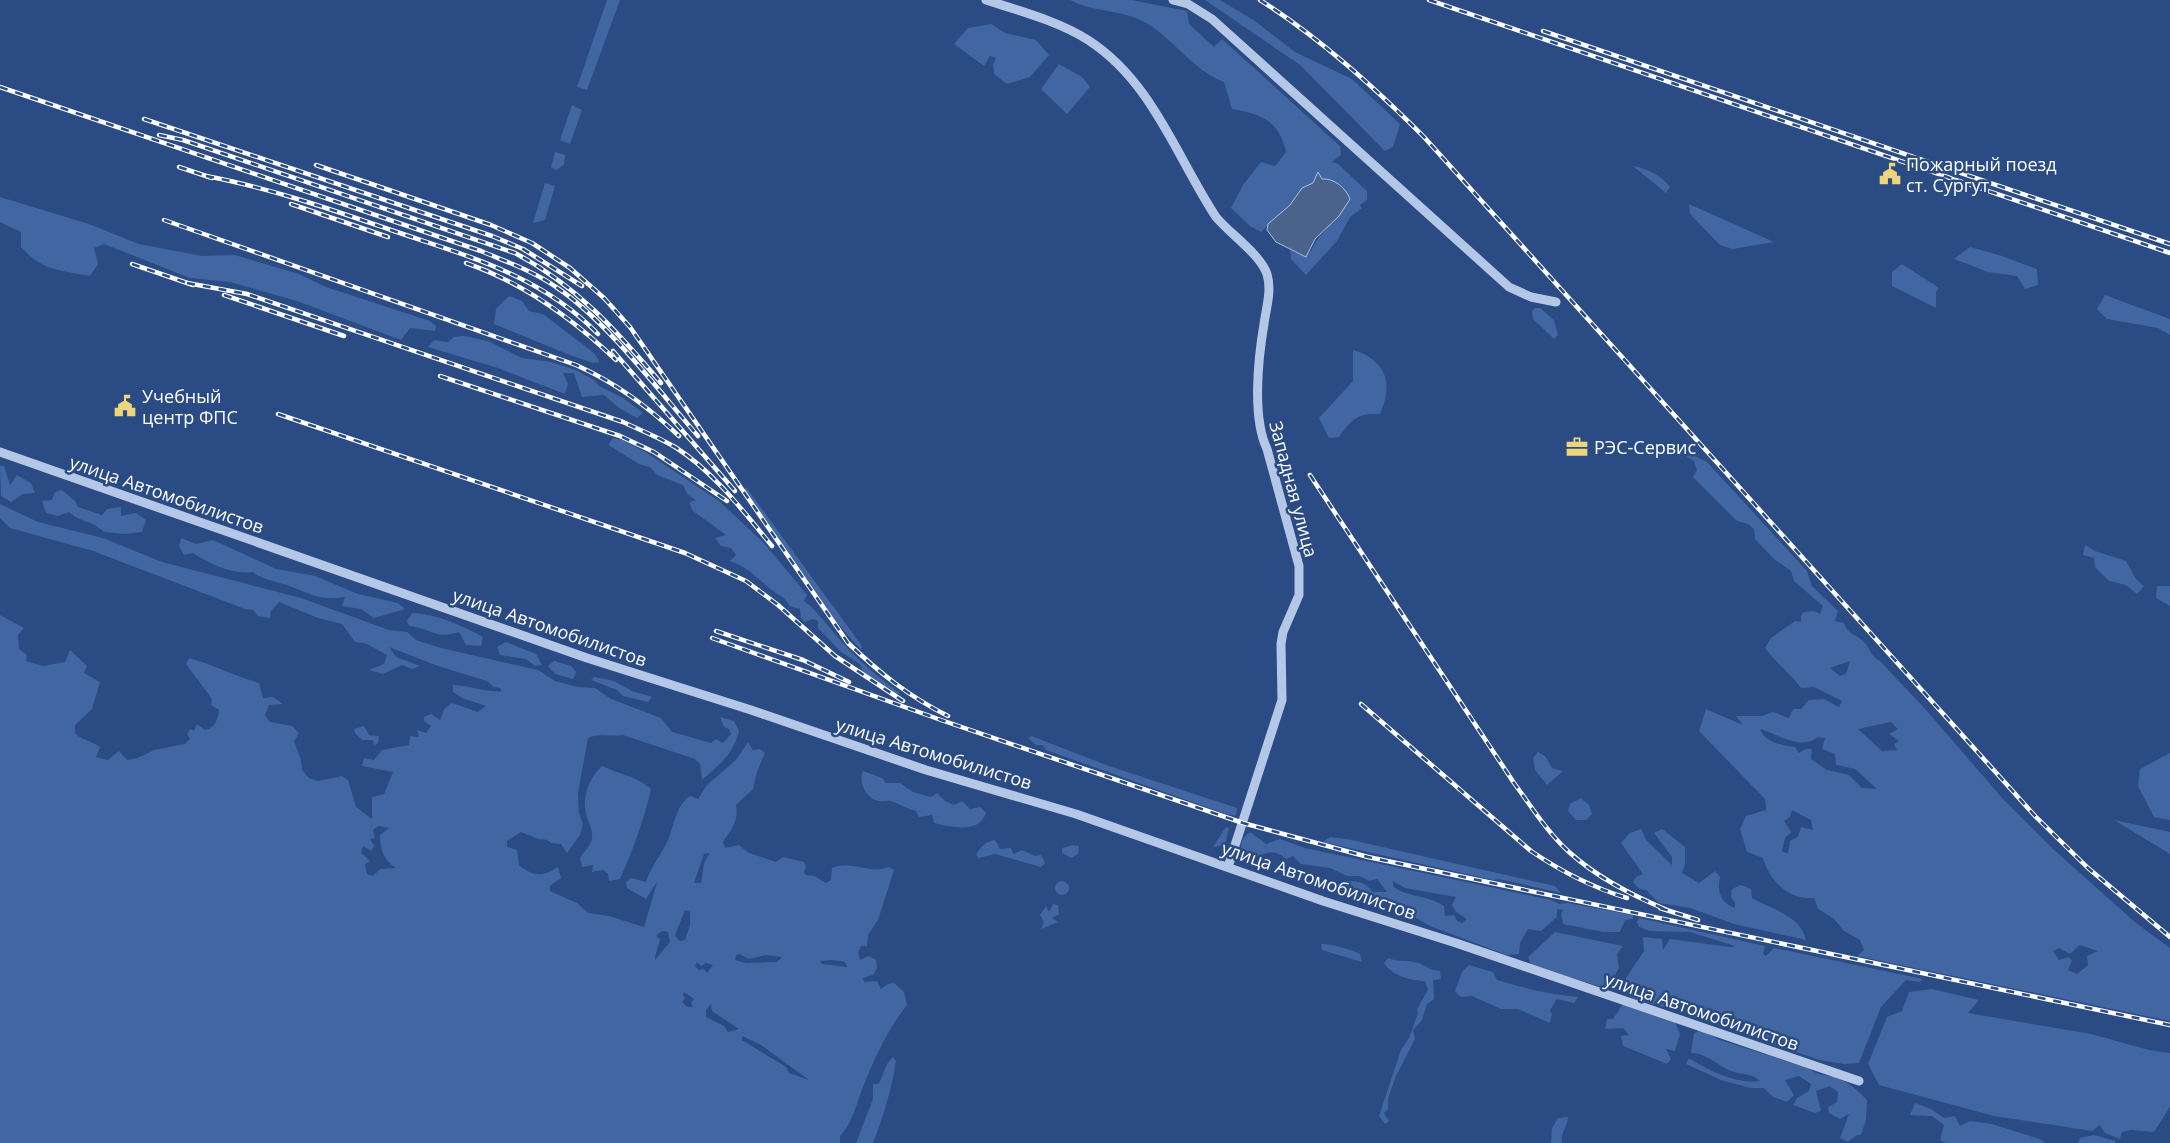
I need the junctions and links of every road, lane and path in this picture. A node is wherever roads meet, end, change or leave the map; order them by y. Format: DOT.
graph roads {
  1 [pos="986,0"];
  2 [pos="1173,0"];
  3 [pos="1556,302"];
  4 [pos="0,452"];
  5 [pos="1228,868"];
  6 [pos="1859,1082"];
  1 -- 5 [label="street, Западная улица"];
  2 -- 3 [label="street"];
  4 -- 5 [label="street, улица Автомобилистов"];
  5 -- 6 [label="street, улица Автомобилистов"];
}
